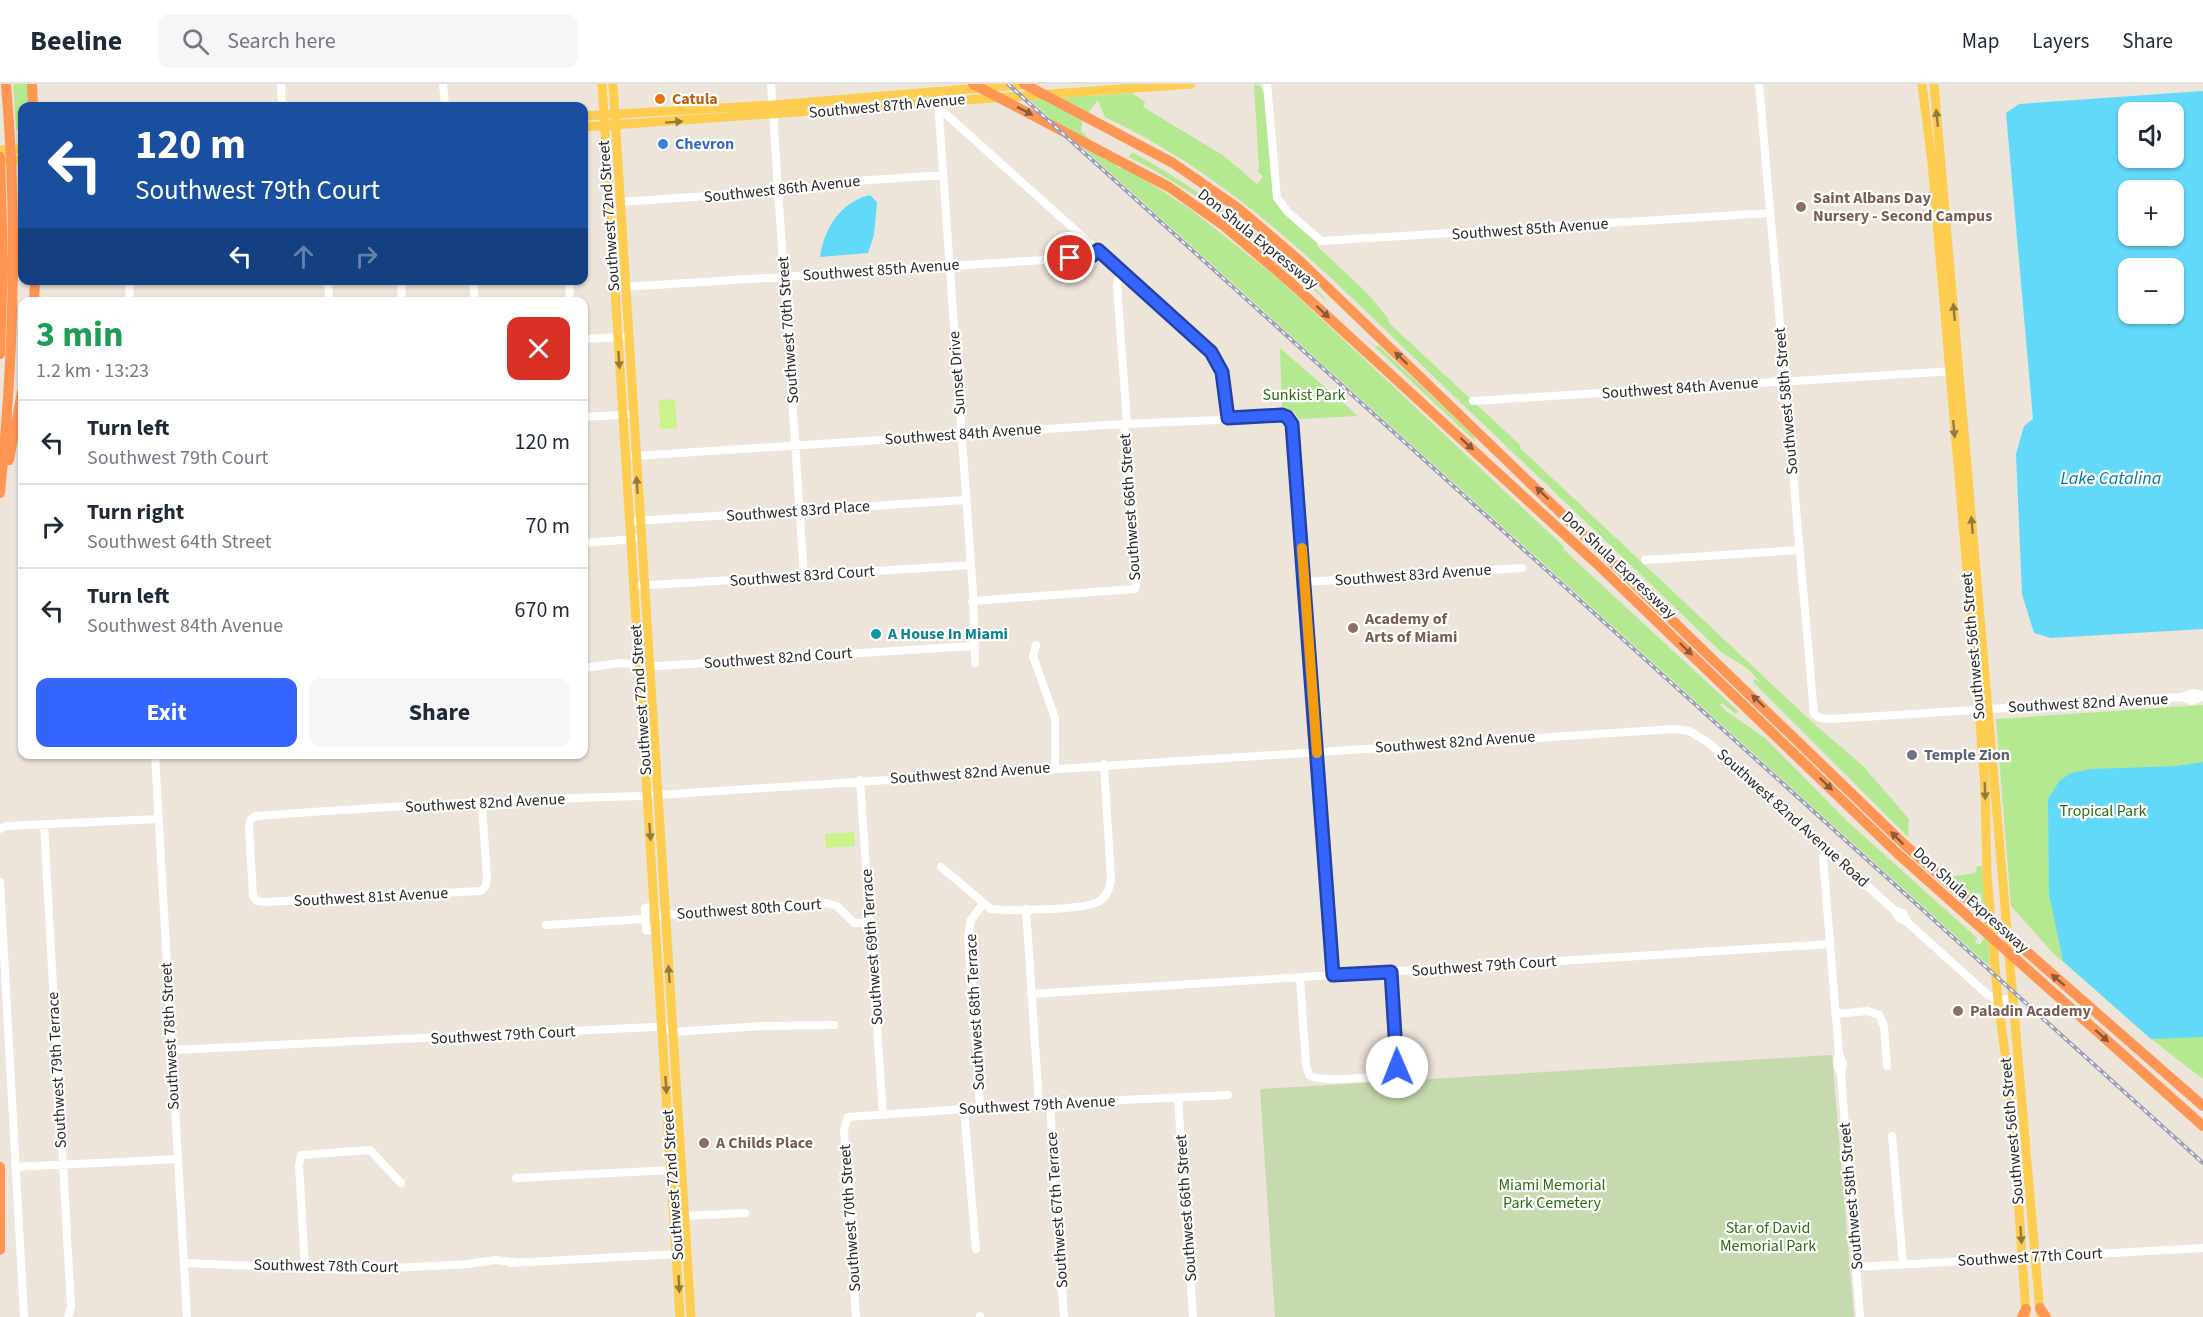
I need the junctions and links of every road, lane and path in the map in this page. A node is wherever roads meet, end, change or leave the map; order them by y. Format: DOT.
graph roads {
  1 [pos="6,84"];
  2 [pos="32,84"];
  3 [pos="281,84"];
  4 [pos="443,84"];
  5 [pos="602,84"];
  6 [pos="613,84"];
  7 [pos="771,84"];
  8 [pos="973,84"];
  9 [pos="1024,84"];
  10 [pos="1033,84"];
  11 [pos="1191,84"];
  12 [pos="1268,84"];
  13 [pos="1759,84"];
  14 [pos="1922,84"];
  15 [pos="1934,84"];
  16 [pos="1102,87"];
  17 [pos="937,91"];
  18 [pos="850,97"];
  19 [pos="954,100"];
  20 [pos="33,102"];
  21 [pos="282,102"];
  22 [pos="445,102"];
  23 [pos="940,103"];
  24 [pos="862,106"];
  25 [pos="773,110"];
  26 [pos="603,115"];
  27 [pos="588,116"];
  28 [pos="950,116"];
  29 [pos="616,120"];
  30 [pos="940,125"];
  31 [pos="588,126"];
  32 [pos="603,126"];
  33 [pos="18,149"];
  34 [pos="0,150"];
  35 [pos="0,157"];
  36 [pos="18,160"];
  37 [pos="0,162"];
  38 [pos="943,175"];
  39 [pos="1,179"];
  40 [pos="778,191"];
  41 [pos="621,202"];
  42 [pos="1770,213"];
  43 [pos="1942,232"];
  44 [pos="1098,250"];
  45 [pos="612,260"];
  46 [pos="949,266"];
  47 [pos="1121,271"];
  48 [pos="784,277"];
  49 [pos="625,287"];
  50 [pos="628,336"];
  51 [pos="617,337"];
  52 [pos="588,339"];
  53 [pos="0,354"];
  54 [pos="1954,371"];
  55 [pos="1784,382"];
  56 [pos="1473,401"];
  57 [pos="18,411"];
  58 [pos="622,414"];
  59 [pos="633,414"];
  60 [pos="588,417"];
  61 [pos="1228,418"];
  62 [pos="1126,424"];
  63 [pos="961,434"];
  64 [pos="796,445"];
  65 [pos="630,456"];
  66 [pos="0,493"];
  67 [pos="0,498"];
  68 [pos="966,500"];
  69 [pos="799,511"];
  70 [pos="635,521"];
  71 [pos="636,539"];
  72 [pos="588,543"];
  73 [pos="1798,550"];
  74 [pos="1644,560"];
  75 [pos="971,565"];
  76 [pos="1522,568"];
  77 [pos="804,576"];
  78 [pos="1305,582"];
  79 [pos="639,586"];
  80 [pos="972,601"];
  81 [pos="1036,645"];
  82 [pos="973,646"];
  83 [pos="975,663"];
  84 [pos="644,665"];
  85 [pos="588,667"];
  86 [pos="2203,696"];
  87 [pos="1983,709"];
  88 [pos="1817,717"];
  89 [pos="1689,731"];
  90 [pos="1317,751"];
  91 [pos="155,759"];
  92 [pos="1104,764"];
  93 [pos="1055,768"];
  94 [pos="860,780"];
  95 [pos="653,795"];
  96 [pos="482,803"];
  97 [pos="159,819"];
  98 [pos="44,825"];
  99 [pos="0,829"];
  100 [pos="1828,850"];
  101 [pos="941,867"];
  102 [pos="0,882"];
  103 [pos="257,901"];
  104 [pos="983,904"];
  105 [pos="1026,909"];
  106 [pos="659,912"];
  107 [pos="644,919"];
  108 [pos="870,923"];
  109 [pos="546,925"];
  110 [pos="656,931"];
  111 [pos="1830,944"];
  112 [pos="1391,972"];
  113 [pos="1333,975"];
  114 [pos="1300,978"];
  115 [pos="1031,994"];
  116 [pos="2012,999"];
  117 [pos="1998,1000"];
  118 [pos="1835,1014"];
  119 [pos="834,1025"];
  120 [pos="663,1027"];
  121 [pos="673,1032"];
  122 [pos="171,1050"];
  123 [pos="1887,1066"];
  124 [pos="1228,1095"];
  125 [pos="1178,1099"];
  126 [pos="1050,1103"];
  127 [pos="1039,1104"];
  128 [pos="2203,1106"];
  129 [pos="980,1107"];
  130 [pos="964,1109"];
  131 [pos="883,1114"];
  132 [pos="846,1120"];
  133 [pos="2203,1126"];
  134 [pos="1892,1136"];
  135 [pos="177,1159"];
  136 [pos="63,1165"];
  137 [pos="0,1167"];
  138 [pos="15,1167"];
  139 [pos="672,1170"];
  140 [pos="516,1178"];
  141 [pos="401,1183"];
  142 [pos="745,1213"];
  143 [pos="685,1216"];
  144 [pos="2203,1248"];
  145 [pos="976,1249"];
  146 [pos="0,1251"];
  147 [pos="682,1254"];
  148 [pos="2023,1257"];
  149 [pos="2034,1257"];
  150 [pos="184,1263"];
  151 [pos="1903,1264"];
  152 [pos="1857,1267"];
  153 [pos="304,1268"];
  154 [pos="2025,1314"];
  155 [pos="2042,1314"];
  156 [pos="68,1316"];
  157 [pos="24,1317"];
  158 [pos="187,1317"];
  159 [pos="680,1317"];
  160 [pos="691,1317"];
  161 [pos="856,1317"];
  162 [pos="1064,1317"];
  163 [pos="1193,1317"];
  164 [pos="1860,1317"];
  1 -- 66 [label="highway"];
  2 -- 20 [label="highway"];
  3 -- 21 [label="street"];
  4 -- 22 [label="street"];
  5 -- 26 [label="main road, Southwest 72nd Street"];
  6 -- 29 [label="main road, Southwest 72nd Street"];
  7 -- 25 [label="street, Southwest 70th Street"];
  8 -- 133 [label="highway, Don Shula Expressway, one-way"];
  128 -- 9 [label="highway, Don Shula Expressway, one-way"];
  10 -- 17 [label="main road, Southwest 87th Avenue"];
  11 -- 16 [label="main road, Southwest 87th Avenue"];
  12 -- 42 [label="street, Southwest 85th Avenue"];
  13 -- 42 [label="street, Southwest 58th Street"];
  14 -- 43 [label="main road, Southwest 56th Street"];
  43 -- 15 [label="main road, Southwest 56th Street, one-way"];
  16 -- 19 [label="main road, Southwest 87th Avenue"];
  17 -- 18 [label="main road, Southwest 87th Avenue"];
  17 -- 23 [label="main road"];
  18 -- 24 [label="main road"];
  18 -- 25 [label="main road, Southwest 87th Avenue"];
  19 -- 23 [label="main road, Southwest 87th Avenue"];
  19 -- 28 [label="street"];
  23 -- 24 [label="main road, Southwest 87th Avenue"];
  23 -- 28 [label="street"];
  23 -- 30 [label="street, Sunset Drive"];
  24 -- 25 [label="main road, Southwest 87th Avenue"];
  25 -- 29 [label="main road, Southwest 87th Avenue"];
  25 -- 40 [label="street, Southwest 70th Street"];
  26 -- 27 [label="main road, Southwest 87th Avenue"];
  26 -- 29 [label="main road, Southwest 87th Avenue"];
  26 -- 32 [label="main road, Southwest 72nd Street"];
  28 -- 30 [label="street"];
  28 -- 44 [label="street"];
  29 -- 32 [label="main road, Southwest 87th Avenue"];
  29 -- 41 [label="main road, Southwest 72nd Street"];
  30 -- 38 [label="street, Sunset Drive"];
  31 -- 32 [label="main road, Southwest 87th Avenue"];
  32 -- 45 [label="main road, Southwest 72nd Street"];
  33 -- 34 [label="main road"];
  35 -- 39 [label="highway"];
  36 -- 37 [label="main road"];
  38 -- 40 [label="street, Southwest 86th Avenue"];
  38 -- 46 [label="street, Sunset Drive"];
  39 -- 53 [label="highway"];
  40 -- 41 [label="street, Southwest 86th Avenue"];
  40 -- 48 [label="street, Southwest 70th Street"];
  41 -- 49 [label="main road, Southwest 72nd Street"];
  42 -- 55 [label="street, Southwest 58th Street"];
  43 -- 54 [label="main road, Southwest 56th Street"];
  44 -- 46 [label="street, Southwest 85th Avenue"];
  44 -- 47 [label="street"];
  45 -- 49 [label="main road"];
  45 -- 51 [label="main road, Southwest 72nd Street"];
  46 -- 48 [label="street, Southwest 85th Avenue"];
  46 -- 63 [label="street, Sunset Drive"];
  47 -- 61 [label="street"];
  47 -- 62 [label="street, Southwest 66th Street"];
  48 -- 49 [label="street, Southwest 85th Avenue"];
  48 -- 64 [label="street, Southwest 70th Street"];
  49 -- 50 [label="main road, Southwest 72nd Street"];
  50 -- 51 [label="street"];
  50 -- 59 [label="main road, Southwest 72nd Street"];
  51 -- 52 [label="street"];
  51 -- 58 [label="main road, Southwest 72nd Street, one-way"];
  54 -- 55 [label="street, Southwest 84th Avenue"];
  54 -- 87 [label="main road, Southwest 56th Street"];
  55 -- 56 [label="street, Southwest 84th Avenue"];
  55 -- 73 [label="street, Southwest 58th Street"];
  57 -- 67 [label="highway"];
  58 -- 59 [label="street"];
  58 -- 60 [label="street"];
  58 -- 65 [label="main road, Southwest 72nd Street"];
  59 -- 65 [label="main road, Southwest 72nd Street"];
  61 -- 62 [label="street, Southwest 84th Avenue"];
  61 -- 78 [label="street, Southwest 84th Avenue"];
  62 -- 63 [label="street, Southwest 84th Avenue"];
  62 -- 80 [label="street, Southwest 66th Street"];
  63 -- 64 [label="street, Southwest 84th Avenue"];
  63 -- 68 [label="street, Sunset Drive"];
  64 -- 65 [label="street, Southwest 84th Avenue"];
  64 -- 69 [label="street, Southwest 70th Street"];
  65 -- 70 [label="main road, Southwest 72nd Street"];
  68 -- 69 [label="street, Southwest 83rd Place"];
  68 -- 75 [label="street, Sunset Drive"];
  69 -- 70 [label="street, Southwest 83rd Place"];
  69 -- 77 [label="street, Southwest 70th Street"];
  70 -- 71 [label="main road, Southwest 72nd Street"];
  71 -- 72 [label="street"];
  71 -- 79 [label="main road, Southwest 72nd Street"];
  73 -- 74 [label="street"];
  73 -- 88 [label="street, Southwest 58th Street"];
  75 -- 77 [label="street, Southwest 83rd Court"];
  75 -- 80 [label="street, Sunset Drive"];
  76 -- 78 [label="street, Southwest 83rd Avenue"];
  77 -- 79 [label="street, Southwest 83rd Court"];
  78 -- 90 [label="street"];
  79 -- 84 [label="main road, Southwest 72nd Street"];
  80 -- 82 [label="street, Sunset Drive"];
  81 -- 93 [label="street"];
  82 -- 83 [label="street"];
  82 -- 84 [label="street, Southwest 82nd Court"];
  84 -- 85 [label="street, Southwest 82nd Court"];
  84 -- 95 [label="main road, Southwest 72nd Street"];
  86 -- 87 [label="street, Southwest 82nd Avenue"];
  87 -- 88 [label="street, Southwest 82nd Avenue"];
  87 -- 116 [label="main road, Southwest 56th Street"];
  87 -- 117 [label="main road, Southwest 56th Street, one-way"];
  89 -- 90 [label="street, Southwest 82nd Avenue"];
  89 -- 100 [label="street, Southwest 82nd Avenue Road"];
  90 -- 92 [label="street, Southwest 82nd Avenue"];
  90 -- 113 [label="street"];
  91 -- 97 [label="street, Southwest 78th Street"];
  92 -- 93 [label="street, Southwest 82nd Avenue"];
  92 -- 105 [label="street"];
  93 -- 94 [label="street, Southwest 82nd Avenue"];
  94 -- 95 [label="street, Southwest 82nd Avenue"];
  94 -- 108 [label="street, Southwest 69th Terrace"];
  95 -- 96 [label="street, Southwest 82nd Avenue"];
  95 -- 106 [label="main road, Southwest 72nd Street"];
  96 -- 103 [label="street, Southwest 81st Avenue"];
  96 -- 103 [label="street, Southwest 82nd Avenue"];
  97 -- 98 [label="street"];
  97 -- 122 [label="street, Southwest 78th Street"];
  98 -- 99 [label="street"];
  98 -- 136 [label="street, Southwest 79th Terrace"];
  100 -- 111 [label="street, Southwest 58th Street"];
  100 -- 117 [label="street, Southwest 82nd Avenue Road"];
  101 -- 104 [label="street"];
  102 -- 138 [label="street"];
  104 -- 105 [label="street"];
  104 -- 129 [label="street, Southwest 68th Terrace"];
  105 -- 115 [label="street"];
  106 -- 107 [label="street"];
  106 -- 108 [label="street, Southwest 80th Court"];
  106 -- 110 [label="main road, Southwest 72nd Street"];
  121 -- 106 [label="main road, Southwest 72nd Street, one-way"];
  107 -- 109 [label="street"];
  107 -- 110 [label="street"];
  108 -- 131 [label="street, Southwest 69th Terrace"];
  110 -- 120 [label="main road, Southwest 72nd Street"];
  111 -- 112 [label="street, Southwest 79th Court"];
  111 -- 118 [label="street, Southwest 58th Street"];
  112 -- 113 [label="street, Southwest 79th Court"];
  112 -- 114 [label="street"];
  113 -- 114 [label="street, Southwest 79th Court"];
  114 -- 115 [label="street, Southwest 79th Court"];
  115 -- 127 [label="street"];
  116 -- 117 [label="street"];
  116 -- 149 [label="main road, Southwest 56th Street"];
  117 -- 148 [label="main road, Southwest 56th Street, one-way"];
  118 -- 123 [label="street"];
  118 -- 152 [label="street, Southwest 58th Street"];
  119 -- 121 [label="street"];
  120 -- 121 [label="street, Southwest 79th Court"];
  120 -- 122 [label="street, Southwest 79th Court"];
  120 -- 139 [label="main road, Southwest 72nd Street, one-way"];
  121 -- 143 [label="main road, Southwest 72nd Street"];
  122 -- 135 [label="street, Southwest 78th Street"];
  124 -- 125 [label="street, Southwest 79th Avenue"];
  125 -- 126 [label="street, Southwest 79th Avenue"];
  125 -- 163 [label="street, Southwest 66th Street"];
  126 -- 127 [label="street, Southwest 79th Avenue"];
  126 -- 162 [label="street, Southwest 67th Terrace"];
  127 -- 129 [label="street, Southwest 79th Avenue"];
  129 -- 130 [label="street, Southwest 79th Avenue"];
  130 -- 131 [label="street, Southwest 79th Avenue"];
  130 -- 145 [label="street, Southwest 68th Terrace"];
  131 -- 132 [label="street, Southwest 79th Avenue"];
  132 -- 161 [label="street, Southwest 70th Street"];
  134 -- 151 [label="street"];
  135 -- 136 [label="street"];
  135 -- 150 [label="street, Southwest 78th Street"];
  136 -- 138 [label="street"];
  136 -- 156 [label="street, Southwest 79th Terrace"];
  137 -- 146 [label="highway"];
  138 -- 157 [label="street"];
  139 -- 140 [label="street"];
  139 -- 147 [label="main road, Southwest 72nd Street"];
  141 -- 153 [label="street"];
  142 -- 143 [label="street"];
  143 -- 147 [label="main road, Southwest 72nd Street"];
  144 -- 149 [label="street, Southwest 77th Court"];
  147 -- 153 [label="street, Southwest 78th Court"];
  147 -- 159 [label="main road, Southwest 72nd Street, one-way"];
  147 -- 160 [label="main road, Southwest 72nd Street"];
  148 -- 149 [label="street, Southwest 77th Court"];
  148 -- 151 [label="street, Southwest 77th Court"];
  148 -- 154 [label="main road, Southwest 56th Street"];
  149 -- 155 [label="main road, Southwest 56th Street"];
  150 -- 153 [label="street, Southwest 78th Court"];
  150 -- 158 [label="street, Southwest 78th Street"];
  151 -- 152 [label="street, Southwest 77th Court"];
  152 -- 164 [label="street, Southwest 58th Street"];
}
